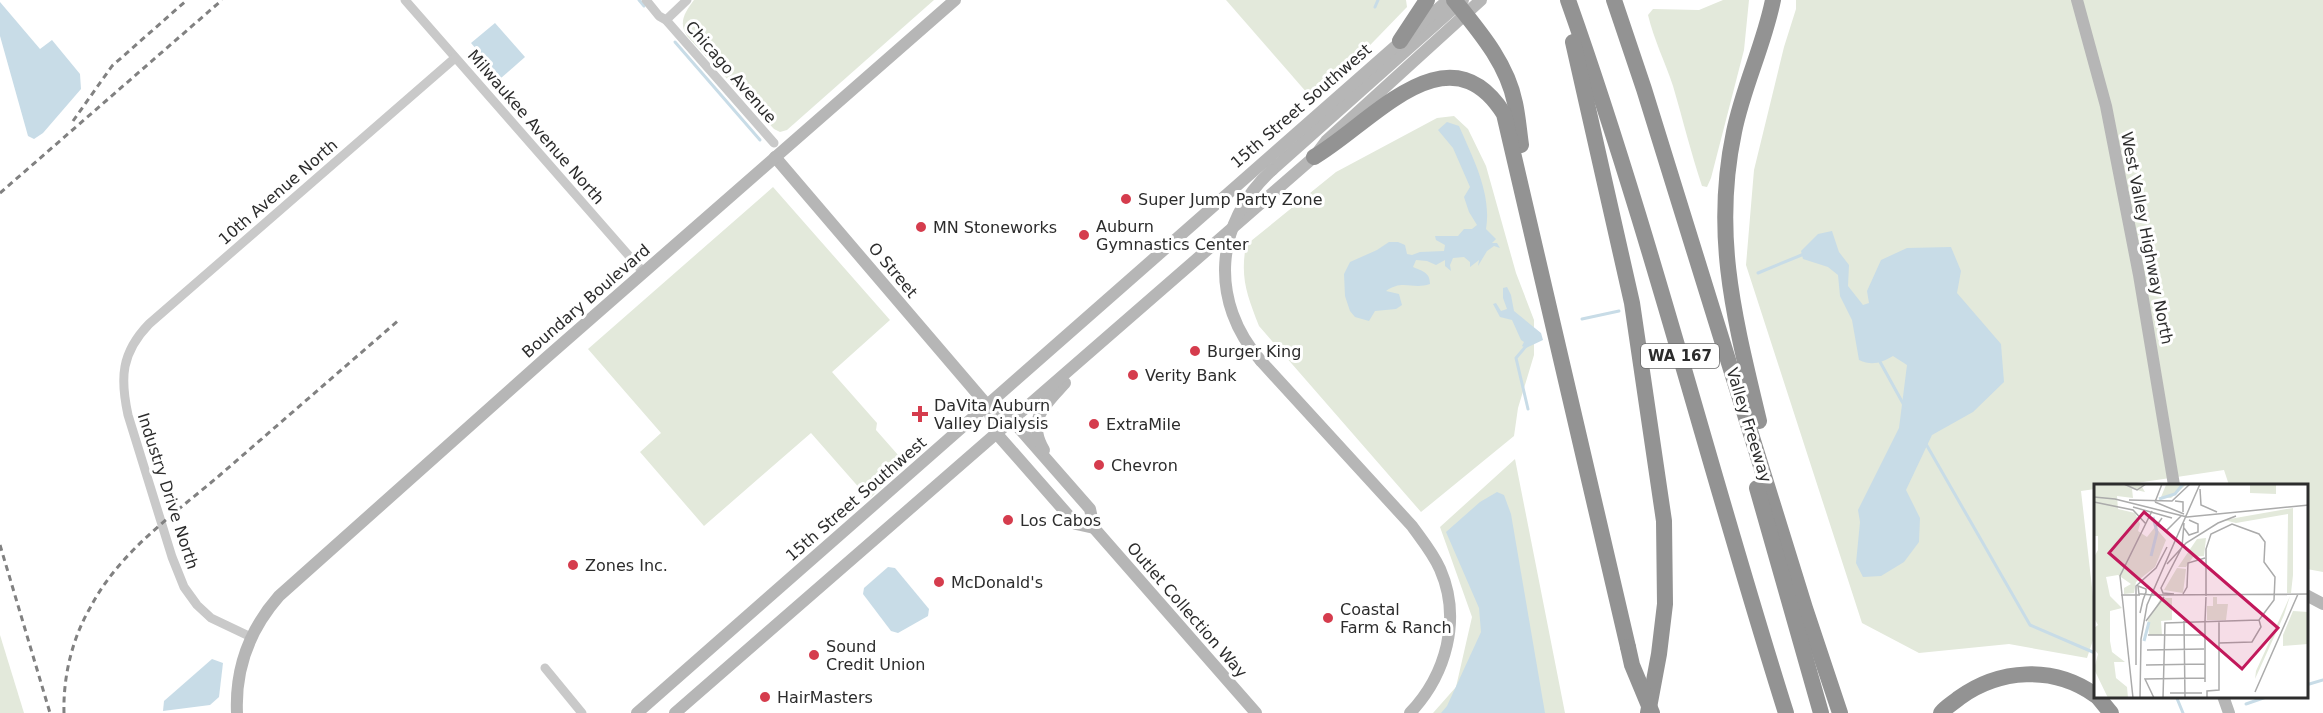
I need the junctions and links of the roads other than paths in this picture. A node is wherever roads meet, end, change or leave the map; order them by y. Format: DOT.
graph roads {
  1 [pos="405,0"];
  2 [pos="646,0"];
  3 [pos="687,0"];
  4 [pos="955,0"];
  5 [pos="1427,0"];
  6 [pos="1481,0"];
  7 [pos="1563,0"];
  8 [pos="1568,0"];
  9 [pos="1614,0"];
  10 [pos="1773,0"];
  11 [pos="2078,0"];
  12 [pos="1458,4"];
  13 [pos="666,20"];
  14 [pos="1400,41"];
  15 [pos="455,58"];
  16 [pos="774,143"];
  17 [pos="775,157"];
  18 [pos="1314,157"];
  19 [pos="644,273"];
  20 [pos="1707,293"];
  21 [pos="1545,294"];
  22 [pos="1105,340"];
  23 [pos="126,355"];
  24 [pos="987,405"];
  25 [pos="1012,420"];
  26 [pos="996,433"];
  27 [pos="1059,473"];
  28 [pos="2174,484"];
  29 [pos="1094,528"];
  30 [pos="2308,596"];
  31 [pos="2323,604"];
  32 [pos="1805,608"];
  33 [pos="251,637"];
  34 [pos="544,668"];
  35 [pos="2094,695"];
  36 [pos="2098,698"];
  37 [pos="2224,698"];
  38 [pos="237,713"];
  39 [pos="582,713"];
  40 [pos="637,713"];
  41 [pos="675,713"];
  42 [pos="1256,713"];
  43 [pos="1410,713"];
  44 [pos="1650,713"];
  45 [pos="1786,713"];
  46 [pos="1821,713"];
  47 [pos="1840,713"];
  48 [pos="1941,713"];
  49 [pos="2111,713"];
  50 [pos="2229,713"];
  1 -- 15 [label="street, Milwaukee Avenue North"];
  2 -- 13 [label="street, Chicago Avenue"];
  3 -- 13 [label="street"];
  4 -- 17 [label="main road, Boundary Boulevard"];
  5 -- 14 [label="highway"];
  6 -- 12 [label="main road, 15th Street Southwest"];
  7 -- 44 [label="highway"];
  8 -- 45 [label="highway, WA 167"];
  9 -- 20 [label="highway, Valley Freeway / WA 167"];
  10 -- 32 [label="highway"];
  11 -- 28 [label="main road, West Valley Highway North"];
  12 -- 14 [label="main road, 15th Street Southwest"];
  12 -- 18 [label="main road, 15th Street Southwest"];
  12 -- 21 [label="highway"];
  12 -- 43 [label="main road, bridge"];
  13 -- 16 [label="street, Chicago Avenue"];
  14 -- 24 [label="main road, 15th Street Southwest"];
  15 -- 19 [label="street, Milwaukee Avenue North"];
  15 -- 23 [label="street, 10th Avenue North"];
  17 -- 19 [label="main road, Boundary Boulevard"];
  17 -- 24 [label="main road, O Street"];
  18 -- 21 [label="highway"];
  18 -- 22 [label="main road, 15th Street Southwest"];
  19 -- 33 [label="main road, Boundary Boulevard"];
  20 -- 32 [label="highway, Valley Freeway / WA 167"];
  20 -- 46 [label="highway"];
  21 -- 44 [label="highway, bridge"];
  22 -- 25 [label="main road, 15th Street Southwest"];
  22 -- 27 [label="main road"];
  23 -- 33 [label="street, Industry Drive North"];
  24 -- 25 [label="main road, O Street"];
  24 -- 26 [label="main road, O Street"];
  24 -- 40 [label="main road, 15th Street Southwest"];
  25 -- 26 [label="main road, 15th Street Southwest"];
  25 -- 27 [label="main road, Outlet Collection Way"];
  26 -- 29 [label="main road, Outlet Collection Way"];
  26 -- 41 [label="main road, 15th Street Southwest"];
  27 -- 29 [label="main road, Outlet Collection Way"];
  29 -- 42 [label="main road, Outlet Collection Way"];
  30 -- 31 [label="main road"];
  32 -- 47 [label="highway, Valley Freeway / WA 167"];
  33 -- 38 [label="main road, Boundary Boulevard"];
  34 -- 39 [label="street"];
  35 -- 48 [label="highway"];
  36 -- 49 [label="highway"];
  37 -- 50 [label="main road"];
}
